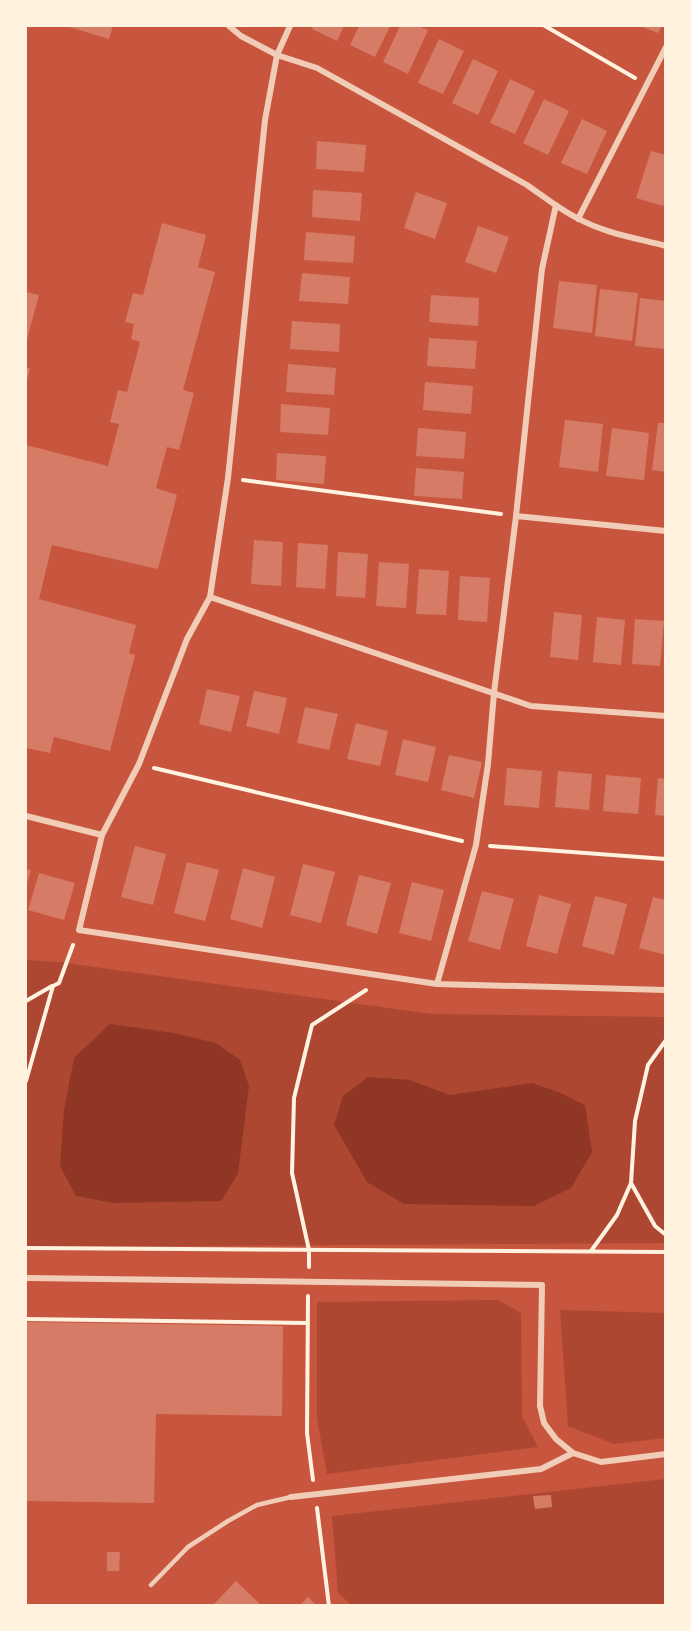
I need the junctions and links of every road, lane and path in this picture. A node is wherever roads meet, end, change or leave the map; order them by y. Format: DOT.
graph roads {
  1 [pos="229,26"];
  2 [pos="290,26"];
  3 [pos="545,26"];
  4 [pos="666,47"];
  5 [pos="277,55"];
  6 [pos="646,84"];
  7 [pos="555,205"];
  8 [pos="578,219"];
  9 [pos="666,246"];
  10 [pos="228,478"];
  11 [pos="516,516"];
  12 [pos="666,531"];
  13 [pos="210,597"];
  14 [pos="494,693"];
  15 [pos="666,716"];
  16 [pos="139,764"];
  17 [pos="26,816"];
  18 [pos="102,835"];
  19 [pos="476,845"];
  20 [pos="666,859"];
  21 [pos="79,930"];
  22 [pos="388,976"];
  23 [pos="437,984"];
  24 [pos="53,986"];
  25 [pos="666,990"];
  26 [pos="26,1001"];
  27 [pos="666,1040"];
  28 [pos="26,1081"];
  29 [pos="631,1183"];
  30 [pos="666,1235"];
  31 [pos="26,1248"];
  32 [pos="309,1250"];
  33 [pos="590,1252"];
  34 [pos="666,1252"];
  35 [pos="26,1278"];
  36 [pos="308,1281"];
  37 [pos="26,1319"];
  38 [pos="308,1323"];
  39 [pos="573,1453"];
  40 [pos="666,1454"];
  41 [pos="315,1494"];
  42 [pos="291,1497"];
  43 [pos="151,1585"];
  44 [pos="329,1605"];
  1 -- 5 [label="street"];
  2 -- 5 [label="street"];
  3 -- 6 [label="path"];
  4 -- 6 [label="street"];
  5 -- 7 [label="street"];
  5 -- 10 [label="street"];
  6 -- 8 [label="street"];
  7 -- 8 [label="street"];
  7 -- 11 [label="street"];
  8 -- 9 [label="street"];
  10 -- 11 [label="path"];
  10 -- 13 [label="street"];
  11 -- 12 [label="street"];
  11 -- 14 [label="street"];
  13 -- 14 [label="street"];
  13 -- 16 [label="street"];
  14 -- 15 [label="street"];
  14 -- 19 [label="street"];
  16 -- 18 [label="street"];
  16 -- 19 [label="path"];
  17 -- 18 [label="street"];
  18 -- 21 [label="street"];
  19 -- 20 [label="path"];
  19 -- 23 [label="street"];
  21 -- 22 [label="street"];
  21 -- 24 [label="path"];
  22 -- 23 [label="street"];
  22 -- 32 [label="path"];
  23 -- 25 [label="street"];
  24 -- 26 [label="path"];
  24 -- 28 [label="path"];
  27 -- 29 [label="path"];
  29 -- 30 [label="path"];
  29 -- 33 [label="path"];
  31 -- 32 [label="path"];
  32 -- 33 [label="path"];
  32 -- 36 [label="path"];
  33 -- 34 [label="path"];
  35 -- 36 [label="street"];
  36 -- 38 [label="path"];
  36 -- 39 [label="street"];
  37 -- 38 [label="path"];
  38 -- 41 [label="path"];
  39 -- 40 [label="street"];
  39 -- 41 [label="street"];
  41 -- 42 [label="street"];
  41 -- 44 [label="path"];
  42 -- 43 [label="lane"];
}
